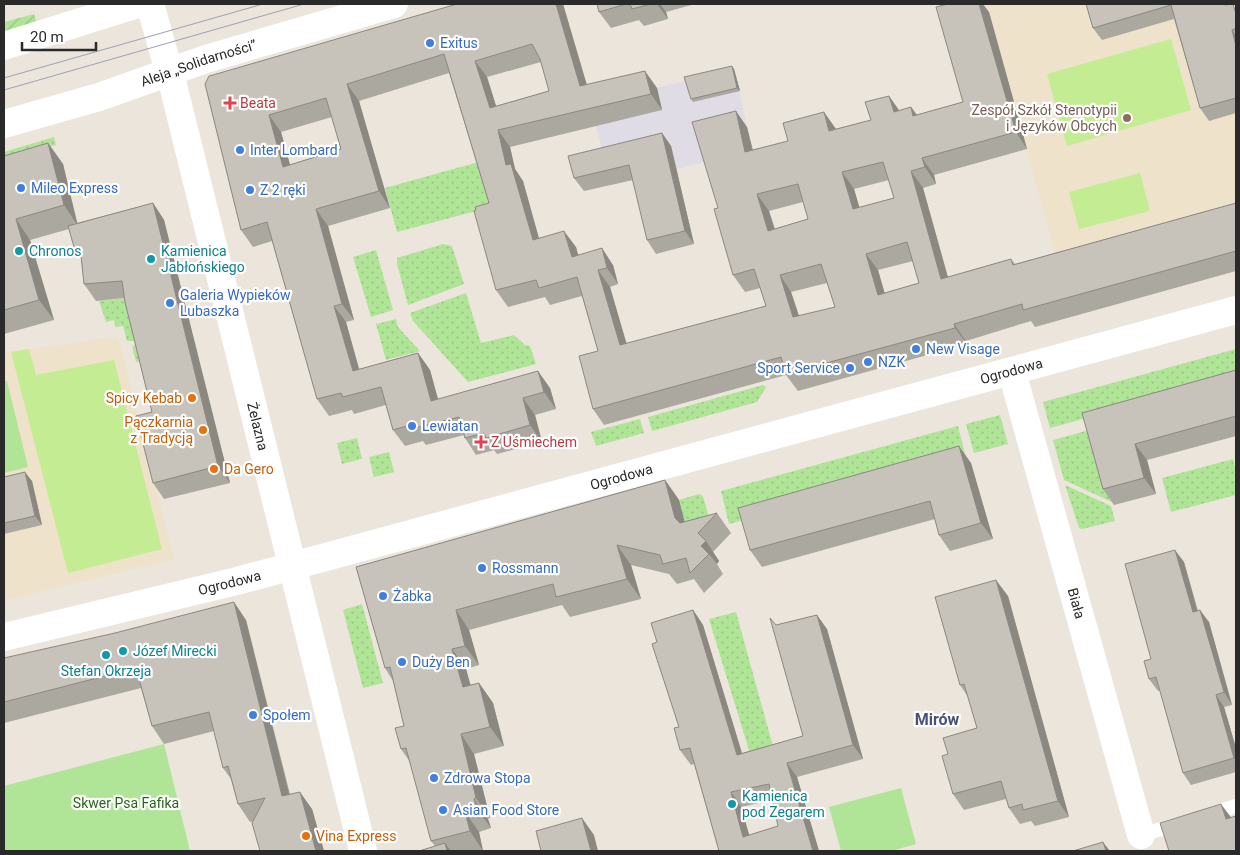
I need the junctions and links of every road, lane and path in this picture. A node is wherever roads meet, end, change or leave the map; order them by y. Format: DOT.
graph roads {
  1 [pos="138,4"];
  2 [pos="150,4"];
  3 [pos="394,4"];
  4 [pos="4,46"];
  5 [pos="169,72"];
  6 [pos="4,124"];
  7 [pos="1236,310"];
  8 [pos="1012,372"];
  9 [pos="292,566"];
  10 [pos="4,637"];
  11 [pos="1236,806"];
  12 [pos="1141,835"];
  13 [pos="363,851"];
  1 -- 4 [label="street"];
  2 -- 5 [label="street, Żelazna"];
  3 -- 5 [label="street, Aleja „Solidarności”"];
  5 -- 6 [label="street, Aleja „Solidarności”"];
  5 -- 9 [label="street, Żelazna"];
  7 -- 8 [label="street, Ogrodowa"];
  8 -- 9 [label="street, Ogrodowa"];
  8 -- 12 [label="street, Biała"];
  9 -- 10 [label="street, Ogrodowa"];
  9 -- 13 [label="street, Żelazna"];
  11 -- 12 [label="lane"];
}
